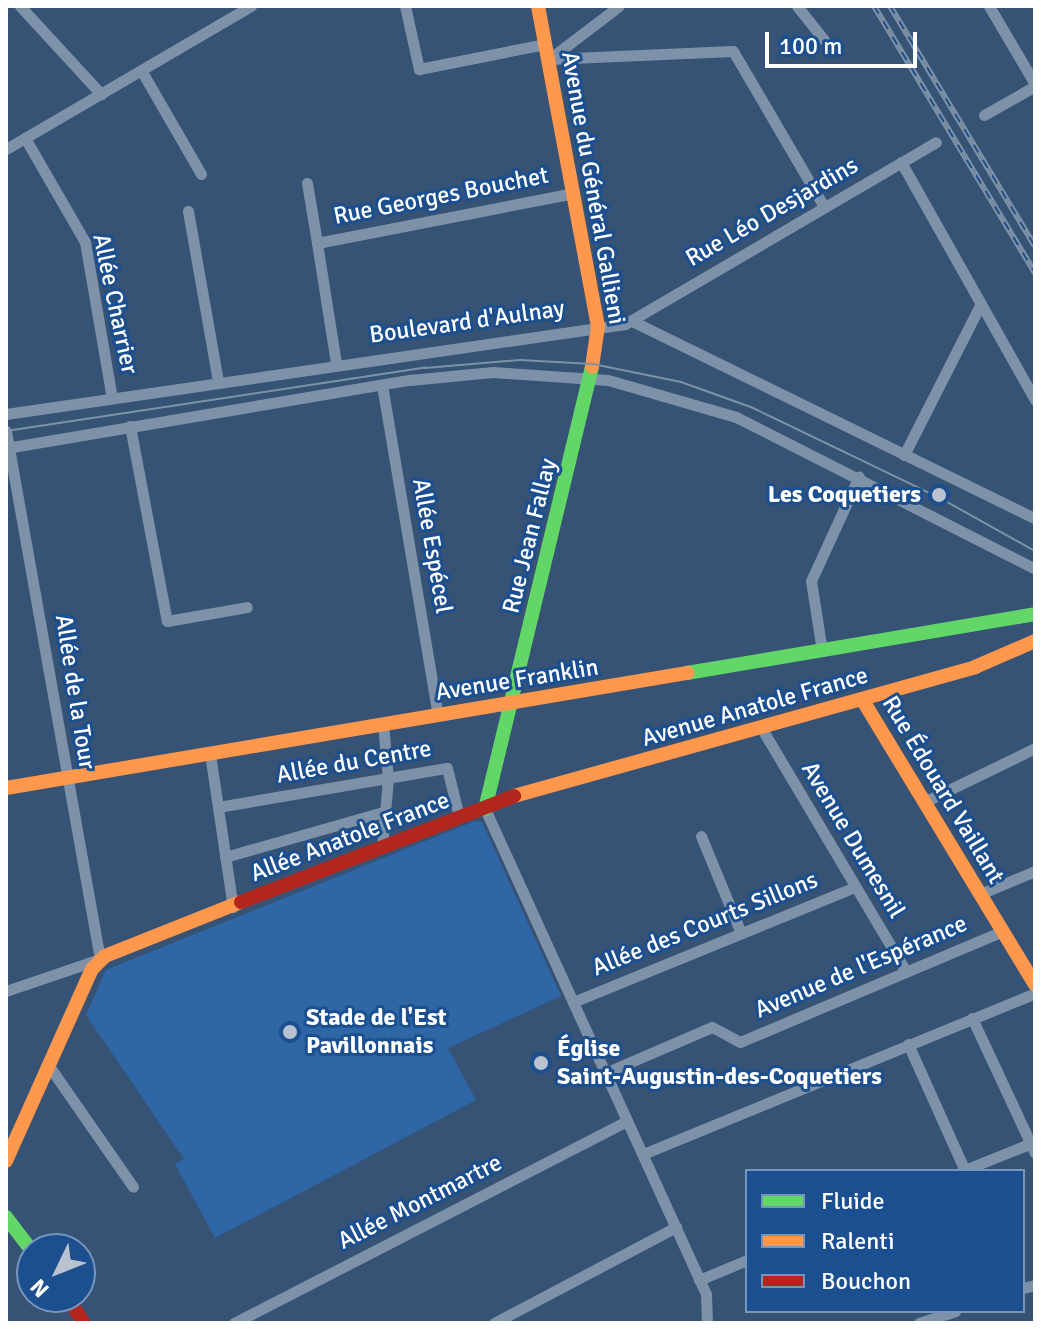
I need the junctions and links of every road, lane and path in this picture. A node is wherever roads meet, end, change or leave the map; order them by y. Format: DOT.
graph roads {
  1 [pos="20,6"];
  2 [pos="251,6"];
  3 [pos="405,6"];
  4 [pos="538,6"];
  5 [pos="619,6"];
  6 [pos="797,6"];
  7 [pos="989,6"];
  8 [pos="824,40"];
  9 [pos="546,52"];
  10 [pos="141,70"];
  11 [pos="1035,85"];
  12 [pos="101,94"];
  13 [pos="984,115"];
  14 [pos="25,138"];
  15 [pos="936,142"];
  16 [pos="6,149"];
  17 [pos="901,162"];
  18 [pos="201,174"];
  19 [pos="307,183"];
  20 [pos="574,193"];
  21 [pos="824,207"];
  22 [pos="188,211"];
  23 [pos="317,243"];
  24 [pos="981,303"];
  25 [pos="632,321"];
  26 [pos="598,326"];
  27 [pos="336,363"];
  28 [pos="591,378"];
  29 [pos="218,381"];
  30 [pos="382,385"];
  31 [pos="112,398"];
  32 [pos="1035,400"];
  33 [pos="6,414"];
  34 [pos="130,426"];
  35 [pos="6,431"];
  36 [pos="9,447"];
  37 [pos="904,455"];
  38 [pos="859,476"];
  39 [pos="1035,518"];
  40 [pos="1035,569"];
  41 [pos="247,607"];
  42 [pos="1035,614"];
  43 [pos="1035,641"];
  44 [pos="822,651"];
  45 [pos="862,699"];
  46 [pos="509,703"];
  47 [pos="438,715"];
  48 [pos="383,724"];
  49 [pos="762,729"];
  50 [pos="1035,748"];
  51 [pos="210,754"];
  52 [pos="66,778"];
  53 [pos="388,779"];
  54 [pos="6,788"];
  55 [pos="924,802"];
  56 [pos="218,807"];
  57 [pos="485,809"];
  58 [pos="386,811"];
  59 [pos="459,817"];
  60 [pos="701,836"];
  61 [pos="382,847"];
  62 [pos="225,857"];
  63 [pos="1035,871"];
  64 [pos="855,887"];
  65 [pos="980,894"];
  66 [pos="233,907"];
  67 [pos="1003,931"];
  68 [pos="741,933"];
  69 [pos="100,959"];
  70 [pos="906,972"];
  71 [pos="1035,986"];
  72 [pos="6,991"];
  73 [pos="573,1002"];
  74 [pos="972,1018"];
  75 [pos="908,1044"];
  76 [pos="49,1066"];
  77 [pos="605,1073"];
  78 [pos="627,1121"];
  79 [pos="1034,1146"];
  80 [pos="643,1154"];
  81 [pos="6,1161"];
  82 [pos="963,1169"];
  83 [pos="970,1169"];
  84 [pos="133,1187"];
  85 [pos="6,1217"];
  86 [pos="676,1227"];
  87 [pos="18,1233"];
  88 [pos="745,1261"];
  89 [pos="699,1280"];
  90 [pos="949,1313"];
  91 [pos="234,1323"];
  92 [pos="494,1323"];
  93 [pos="707,1323"];
  94 [pos="919,1323"];
  1 -- 12 [label="street"];
  2 -- 10 [label="street"];
  3 -- 9 [label="street"];
  4 -- 9 [label="street, Avenue du Général Gallieni"];
  5 -- 9 [label="street"];
  6 -- 8 [label="street"];
  7 -- 11 [label="street"];
  9 -- 20 [label="street, Avenue du Général Gallieni"];
  9 -- 21 [label="street"];
  10 -- 12 [label="street"];
  10 -- 18 [label="street"];
  11 -- 13 [label="street"];
  12 -- 14 [label="street"];
  14 -- 16 [label="street"];
  14 -- 31 [label="street, Allée Charrier"];
  15 -- 17 [label="street, Rue Léo Desjardins"];
  17 -- 21 [label="street, Rue Léo Desjardins"];
  17 -- 24 [label="street"];
  19 -- 23 [label="street, Rue Georges Bouchet"];
  20 -- 23 [label="street, Rue Georges Bouchet"];
  20 -- 26 [label="street, Avenue du Général Gallieni"];
  21 -- 25 [label="street, Rue Léo Desjardins"];
  22 -- 29 [label="street"];
  23 -- 27 [label="street, Rue Georges Bouchet"];
  24 -- 32 [label="street"];
  24 -- 37 [label="street"];
  25 -- 26 [label="street, Boulevard d'Aulnay"];
  25 -- 37 [label="street"];
  26 -- 27 [label="street, Boulevard d'Aulnay"];
  26 -- 28 [label="street, Avenue du Général Gallieni"];
  27 -- 29 [label="street, Boulevard d'Aulnay"];
  28 -- 30 [label="street, Boulevard d'Aulnay"];
  28 -- 38 [label="street, Boulevard d'Aulnay"];
  28 -- 46 [label="street, Rue Jean Fallay"];
  29 -- 31 [label="street, Boulevard d'Aulnay"];
  30 -- 34 [label="street, Boulevard d'Aulnay"];
  30 -- 47 [label="street, Allée Espécel"];
  31 -- 33 [label="street, Boulevard d'Aulnay"];
  34 -- 36 [label="street, Boulevard d'Aulnay"];
  34 -- 41 [label="street"];
  35 -- 36 [label="street, Allée de la Tour"];
  36 -- 52 [label="street, Allée de la Tour"];
  37 -- 39 [label="street"];
  38 -- 40 [label="street, Boulevard d'Aulnay"];
  38 -- 44 [label="street"];
  42 -- 44 [label="street, Avenue Franklin"];
  43 -- 45 [label="street, Avenue Anatole France"];
  44 -- 46 [label="street, Avenue Franklin"];
  45 -- 49 [label="street, Avenue Anatole France"];
  45 -- 55 [label="street, Rue Édouard Vaillant"];
  46 -- 47 [label="street, Avenue Franklin"];
  46 -- 57 [label="street, Rue Jean Fallay"];
  47 -- 48 [label="street, Avenue Franklin"];
  48 -- 51 [label="street, Avenue Franklin"];
  48 -- 53 [label="street"];
  49 -- 57 [label="street, Avenue Anatole France"];
  49 -- 64 [label="street, Avenue Dumesnil"];
  50 -- 55 [label="street"];
  51 -- 52 [label="street, Avenue Franklin"];
  51 -- 56 [label="street"];
  52 -- 54 [label="street, Avenue Franklin"];
  52 -- 69 [label="street, Allée de la Tour"];
  53 -- 56 [label="street, Allée du Centre"];
  53 -- 58 [label="street"];
  53 -- 59 [label="street, Allée du Centre"];
  55 -- 65 [label="street, Rue Édouard Vaillant"];
  56 -- 62 [label="street"];
  57 -- 59 [label="street, Allée Anatole France"];
  57 -- 73 [label="street"];
  58 -- 61 [label="street"];
  58 -- 62 [label="street"];
  59 -- 61 [label="street, Allée Anatole France"];
  60 -- 68 [label="street"];
  61 -- 66 [label="street, Allée Anatole France"];
  62 -- 66 [label="street"];
  63 -- 65 [label="street"];
  64 -- 68 [label="street, Allée des Courts Sillons"];
  64 -- 70 [label="street, Avenue Dumesnil"];
  65 -- 67 [label="street, Rue Édouard Vaillant"];
  66 -- 69 [label="street, Allée Anatole France"];
  67 -- 70 [label="street, Avenue de l'Espérance"];
  67 -- 71 [label="street, Rue Édouard Vaillant"];
  68 -- 73 [label="street, Allée des Courts Sillons"];
  69 -- 72 [label="street"];
  69 -- 76 [label="street"];
  70 -- 77 [label="street, Avenue de l'Espérance"];
  71 -- 74 [label="street"];
  73 -- 77 [label="street"];
  74 -- 75 [label="street"];
  74 -- 79 [label="street"];
  75 -- 80 [label="street"];
  75 -- 82 [label="street"];
  76 -- 81 [label="street"];
  76 -- 84 [label="street"];
  77 -- 78 [label="street"];
  78 -- 80 [label="street"];
  78 -- 91 [label="street, Allée Montmartre"];
  79 -- 83 [label="street"];
  80 -- 86 [label="street"];
  85 -- 87 [label="street"];
  86 -- 89 [label="street"];
  86 -- 92 [label="street"];
  88 -- 89 [label="street"];
  89 -- 93 [label="street"];
  90 -- 94 [label="street"];
}
